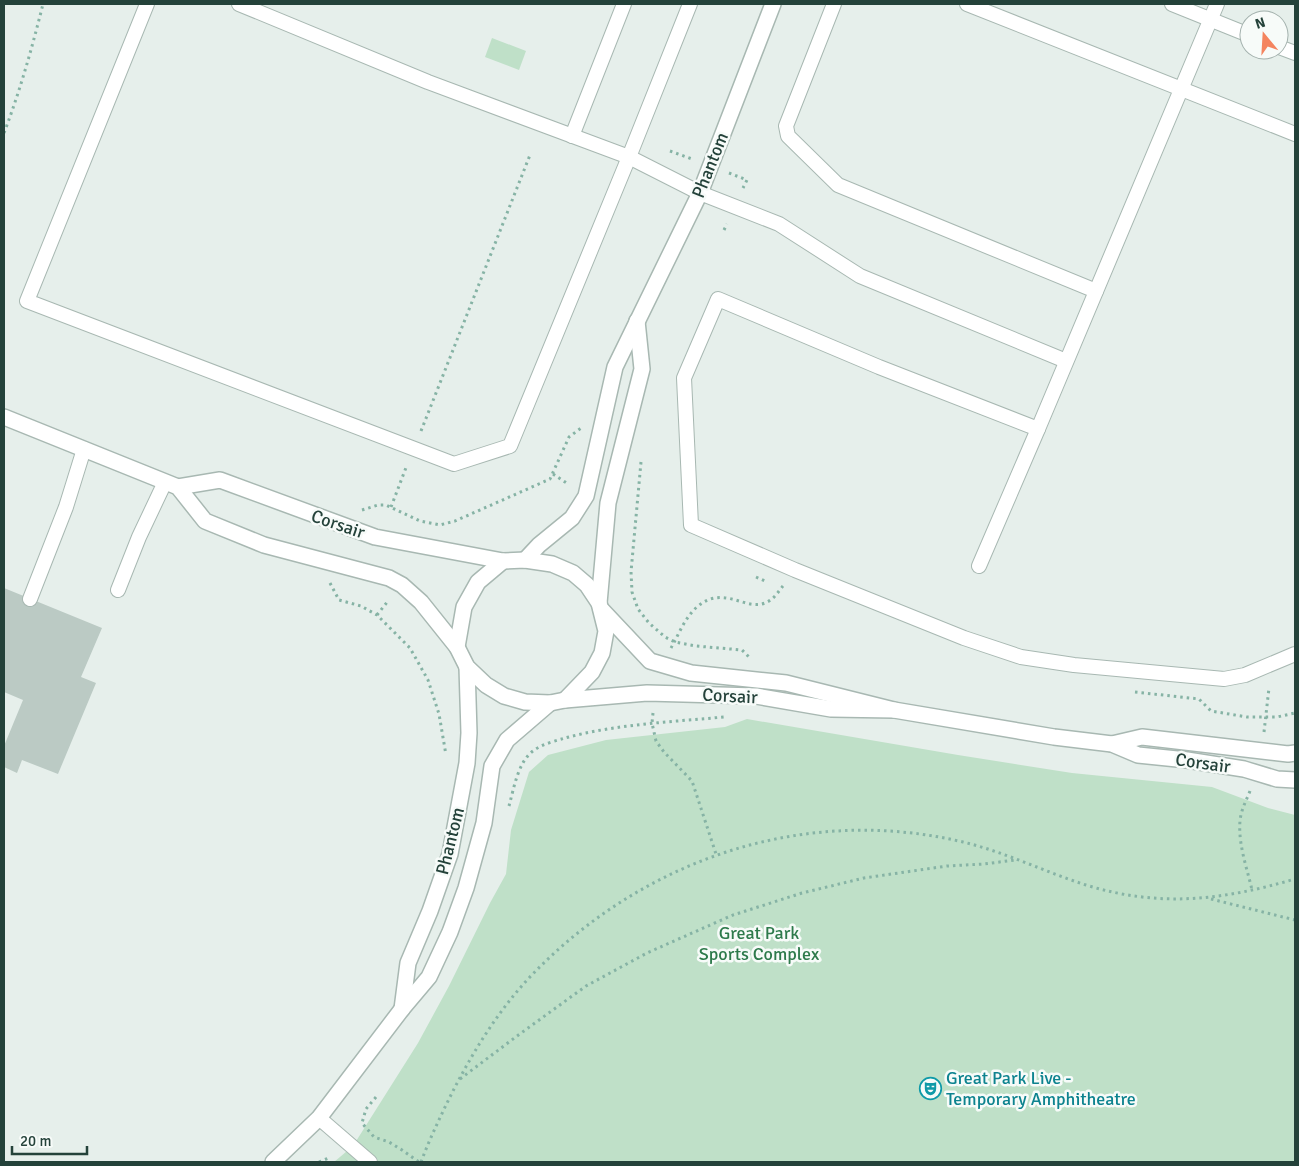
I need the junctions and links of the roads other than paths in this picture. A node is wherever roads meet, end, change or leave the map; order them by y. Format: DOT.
graph roads {
  1 [pos="147,4"];
  2 [pos="239,4"];
  3 [pos="624,4"];
  4 [pos="690,4"];
  5 [pos="773,4"];
  6 [pos="834,4"];
  7 [pos="967,4"];
  8 [pos="1172,4"];
  9 [pos="1217,4"];
  10 [pos="1211,20"];
  11 [pos="1239,31"];
  12 [pos="1181,89"];
  13 [pos="1295,134"];
  14 [pos="572,136"];
  15 [pos="630,157"];
  16 [pos="700,192"];
  17 [pos="1096,291"];
  18 [pos="637,321"];
  19 [pos="1066,361"];
  20 [pos="4,417"];
  21 [pos="1038,428"];
  22 [pos="84,449"];
  23 [pos="171,485"];
  24 [pos="525,560"];
  25 [pos="502,561"];
  26 [pos="979,566"];
  27 [pos="118,590"];
  28 [pos="30,599"];
  29 [pos="600,606"];
  30 [pos="457,647"];
  31 [pos="1295,654"];
  32 [pos="467,667"];
  33 [pos="558,702"];
  34 [pos="894,710"];
  35 [pos="1112,744"];
  36 [pos="1295,754"];
  37 [pos="1295,780"];
  38 [pos="402,1009"];
  39 [pos="319,1118"];
  40 [pos="273,1162"];
  41 [pos="370,1162"];
  1 -- 15 [label="lane"];
  2 -- 14 [label="lane"];
  3 -- 14 [label="lane"];
  4 -- 15 [label="lane"];
  5 -- 16 [label="street, Phantom"];
  6 -- 17 [label="lane"];
  7 -- 12 [label="lane"];
  8 -- 10 [label="lane"];
  9 -- 10 [label="lane"];
  10 -- 11 [label="lane"];
  10 -- 12 [label="lane"];
  12 -- 13 [label="lane"];
  12 -- 17 [label="lane"];
  14 -- 15 [label="lane"];
  15 -- 16 [label="lane"];
  16 -- 18 [label="street, Phantom"];
  16 -- 19 [label="lane"];
  17 -- 19 [label="lane"];
  18 -- 24 [label="street, Phantom"];
  18 -- 29 [label="street"];
  19 -- 21 [label="lane"];
  20 -- 22 [label="street, Corsair"];
  21 -- 26 [label="lane"];
  21 -- 31 [label="lane"];
  22 -- 23 [label="street, Corsair"];
  22 -- 28 [label="lane"];
  23 -- 25 [label="street, Corsair"];
  23 -- 27 [label="lane"];
  23 -- 30 [label="street, Corsair"];
  24 -- 25 [label="street"];
  24 -- 29 [label="street"];
  25 -- 30 [label="street"];
  29 -- 33 [label="street"];
  29 -- 34 [label="street, Corsair"];
  30 -- 32 [label="street"];
  32 -- 33 [label="street"];
  32 -- 38 [label="street, Phantom"];
  33 -- 34 [label="street, Corsair"];
  33 -- 38 [label="street, Phantom"];
  34 -- 35 [label="street, Corsair"];
  35 -- 36 [label="street, Corsair"];
  35 -- 37 [label="street, Corsair"];
  38 -- 39 [label="street, Phantom"];
  39 -- 40 [label="street, Phantom"];
  39 -- 41 [label="lane"];
}
